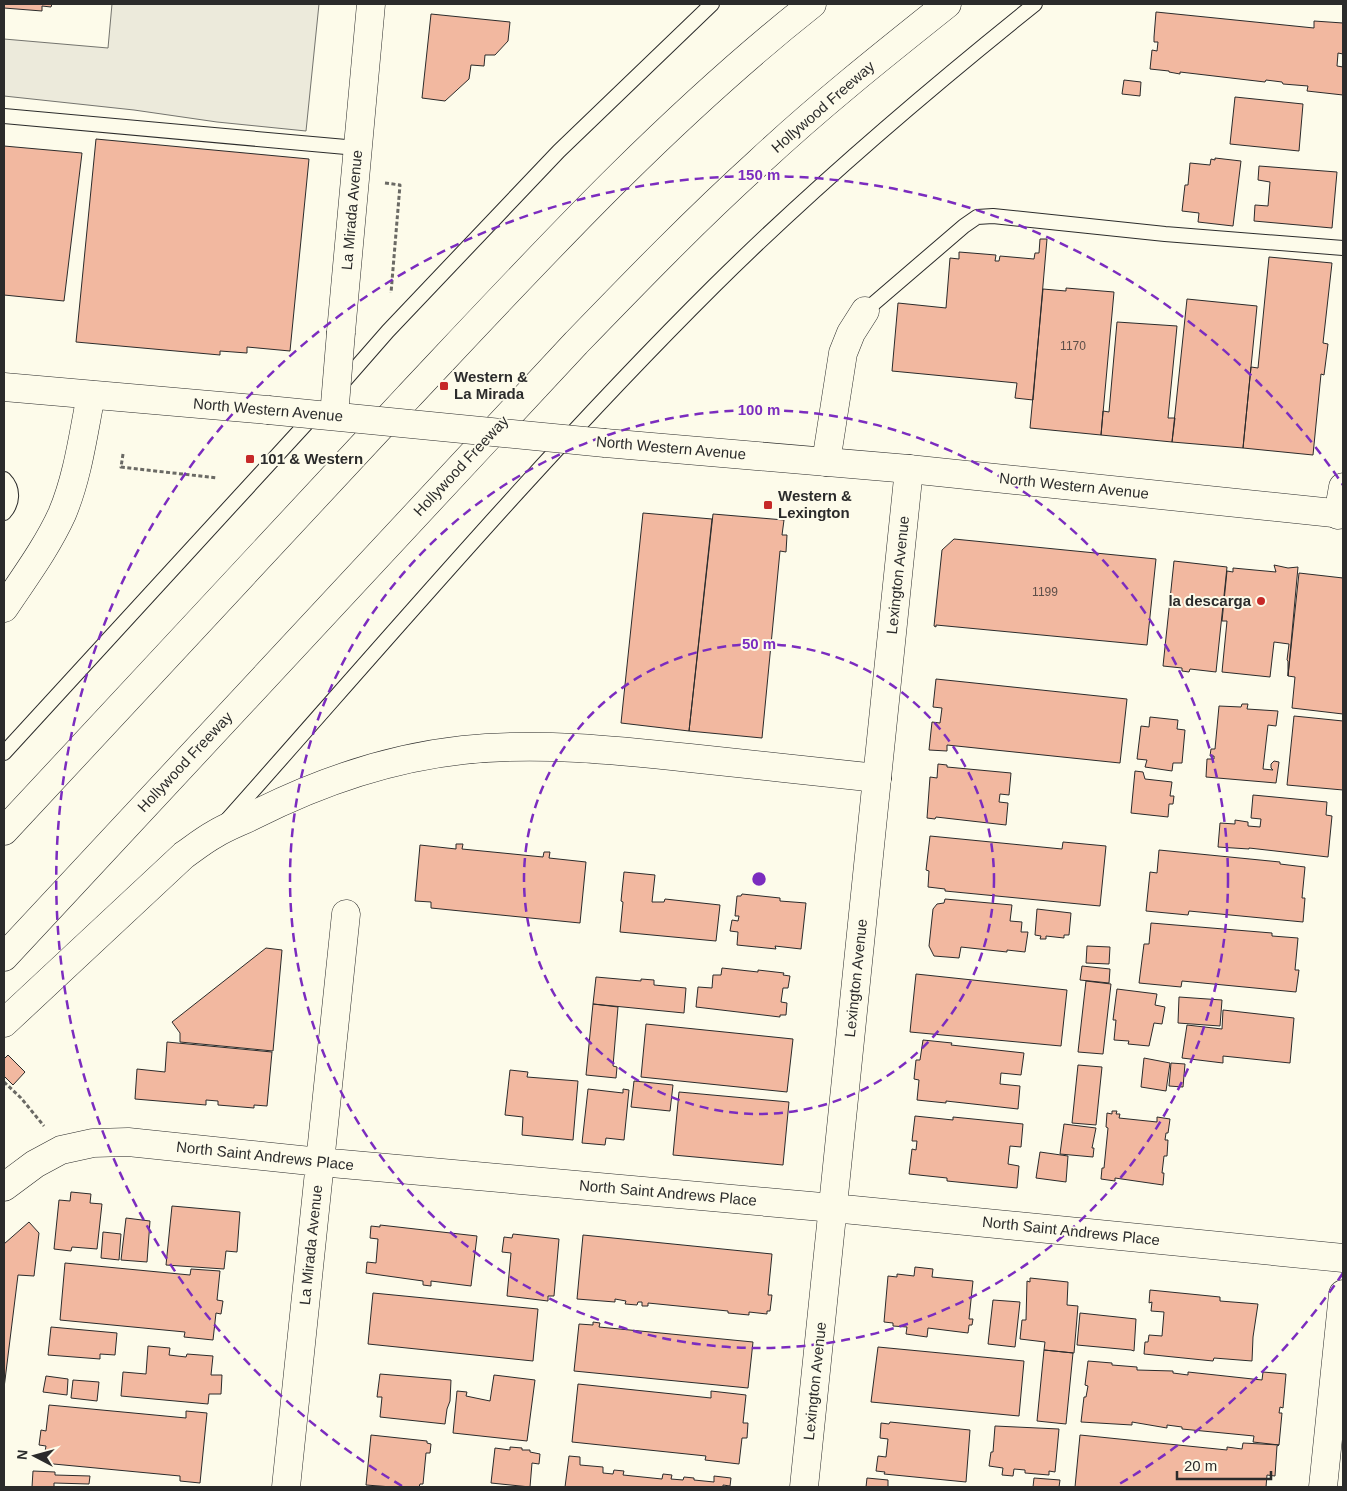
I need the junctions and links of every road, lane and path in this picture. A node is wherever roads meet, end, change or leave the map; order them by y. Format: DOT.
graph roads {
  1 [pos="371,4"];
  2 [pos="712,4"];
  3 [pos="812,4"];
  4 [pos="947,4"];
  5 [pos="1035,4"];
  6 [pos="4,116"];
  7 [pos="358,148"];
  8 [pos="400,185"];
  9 [pos="1343,248"];
  10 [pos="865,311"];
  11 [pos="388,331"];
  12 [pos="4,387"];
  13 [pos="91,395"];
  14 [pos="334,416"];
  15 [pos="123,454"];
  16 [pos="826,462"];
  17 [pos="909,469"];
  18 [pos="217,478"];
  19 [pos="4,479"];
  20 [pos="1343,487"];
  21 [pos="4,513"];
  22 [pos="1342,516"];
  23 [pos="4,608"];
  24 [pos="4,753"];
  25 [pos="877,778"];
  26 [pos="4,831"];
  27 [pos="215,834"];
  28 [pos="346,914"];
  29 [pos="4,957"];
  30 [pos="4,1023"];
  31 [pos="4,1082"];
  32 [pos="39,1118"];
  33 [pos="320,1162"];
  34 [pos="4,1187"];
  35 [pos="833,1208"];
  36 [pos="1343,1258"];
  37 [pos="1343,1294"];
  38 [pos="286,1487"];
  39 [pos="804,1487"];
  40 [pos="1322,1487"];
  1 -- 7 [label="main road, La Mirada Avenue"];
  2 -- 11 [label="lane"];
  3 -- 26 [label="main road"];
  4 -- 29 [label="main road, Hollywood Freeway"];
  5 -- 27 [label="lane"];
  6 -- 7 [label="lane"];
  7 -- 14 [label="main road, La Mirada Avenue, bridge"];
  8 -- 11 [label="path"];
  9 -- 10 [label="lane"];
  10 -- 16 [label="main road"];
  11 -- 24 [label="lane"];
  12 -- 13 [label="main road, North Western Avenue"];
  13 -- 14 [label="main road, North Western Avenue, bridge"];
  13 -- 23 [label="main road"];
  14 -- 16 [label="main road, North Western Avenue, bridge"];
  15 -- 18 [label="path"];
  16 -- 17 [label="main road, North Western Avenue"];
  17 -- 22 [label="main road, North Western Avenue"];
  17 -- 25 [label="main road, Lexington Avenue"];
  19 -- 21 [label="lane"];
  20 -- 22 [label="main road"];
  25 -- 27 [label="main road"];
  25 -- 35 [label="main road, Lexington Avenue"];
  27 -- 30 [label="main road"];
  28 -- 33 [label="main road, La Mirada Avenue"];
  31 -- 32 [label="path"];
  33 -- 34 [label="main road, North Saint Andrews Place"];
  33 -- 35 [label="main road, North Saint Andrews Place"];
  33 -- 38 [label="main road, La Mirada Avenue"];
  35 -- 36 [label="main road, North Saint Andrews Place"];
  35 -- 39 [label="main road, Lexington Avenue"];
  37 -- 40 [label="main road"];
}
